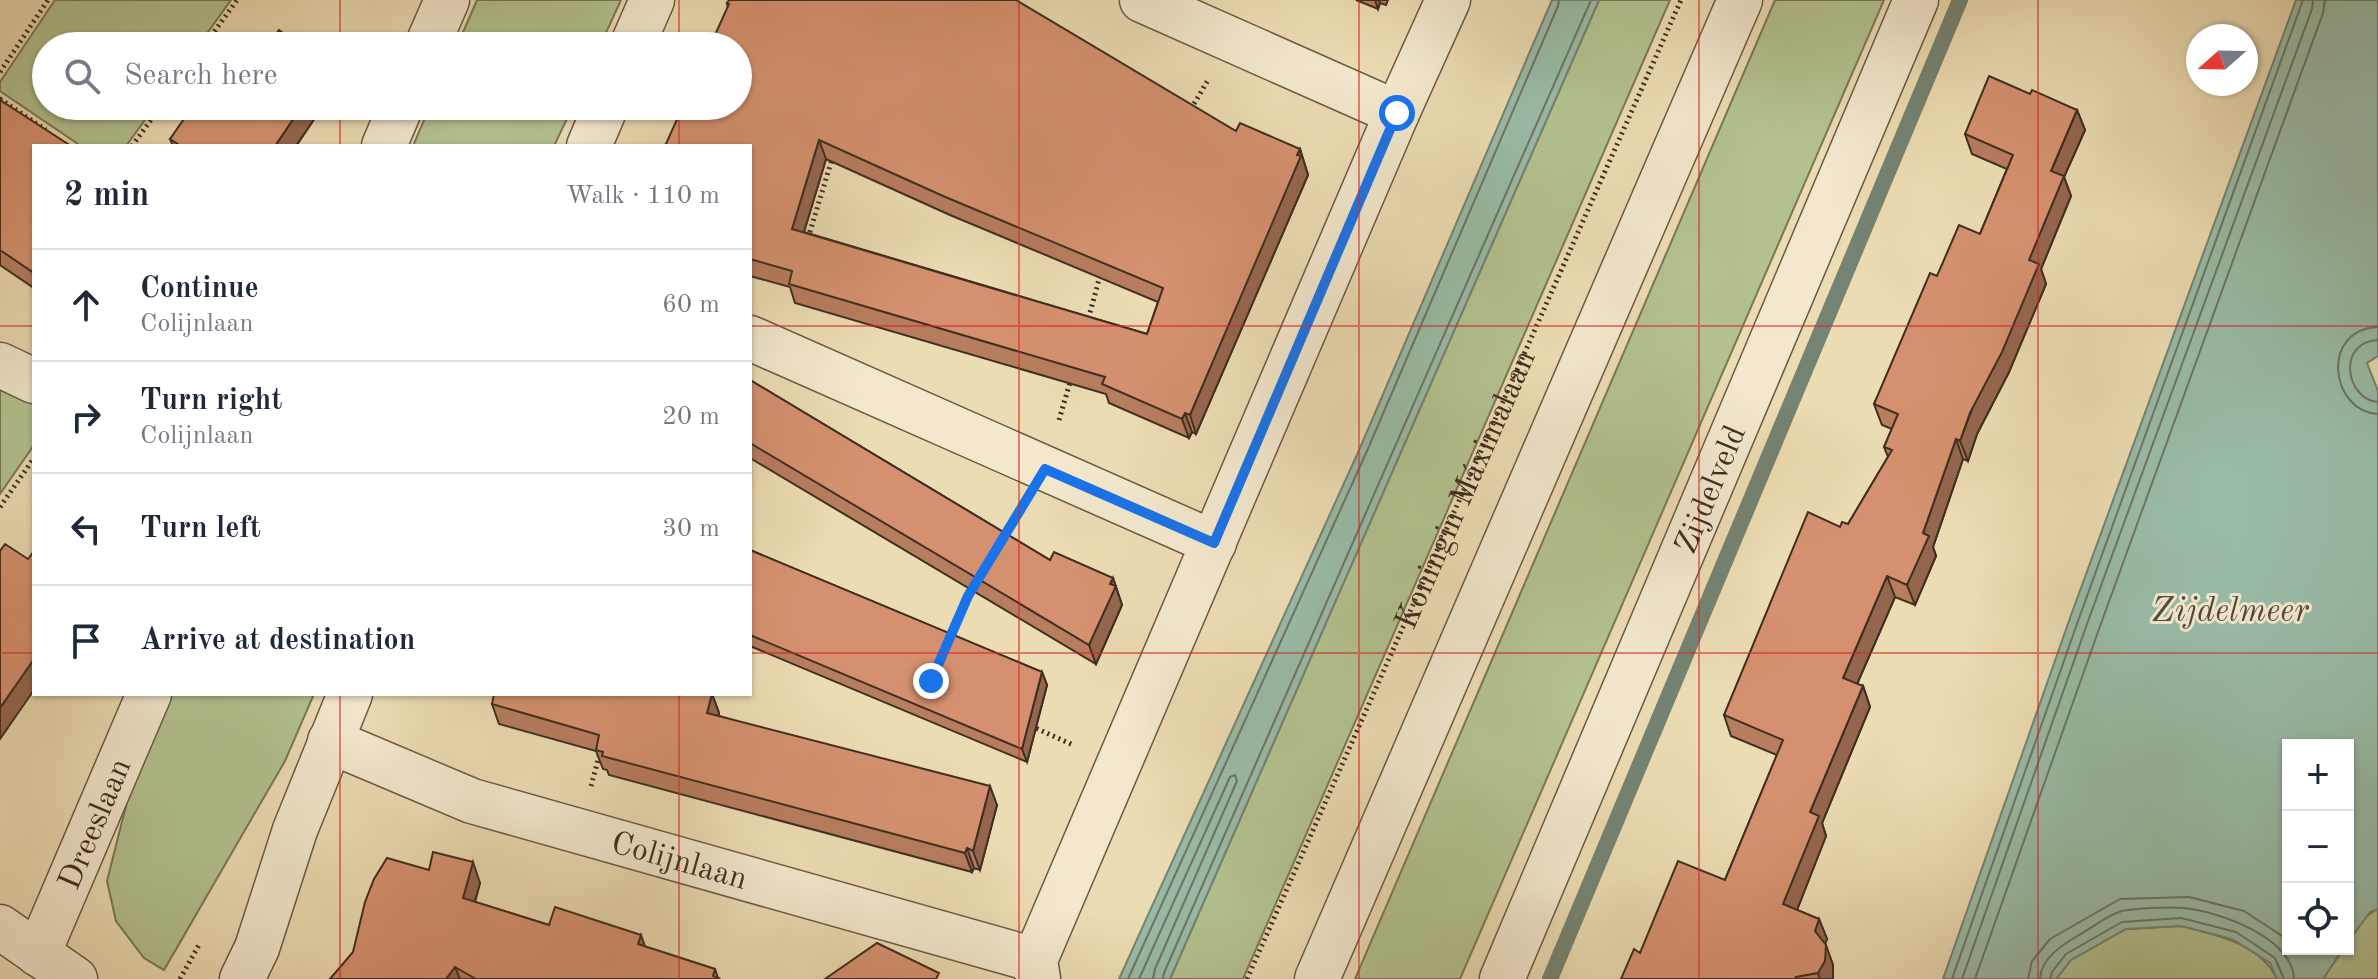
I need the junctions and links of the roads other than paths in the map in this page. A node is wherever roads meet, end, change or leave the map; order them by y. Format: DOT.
graph roads {
  1 [pos="652,0"];
  2 [pos="1142,0"];
  3 [pos="1448,0"];
  4 [pos="1740,0"];
  5 [pos="1916,0"];
  6 [pos="638,32"];
  7 [pos="1397,113"];
  8 [pos="395,120"];
  9 [pos="600,120"];
  10 [pos="385,144"];
  11 [pos="590,144"];
  12 [pos="752,339"];
  13 [pos="0,365"];
  14 [pos="32,380"];
  15 [pos="1214,543"];
  16 [pos="148,696"];
  17 [pos="349,696"];
  18 [pos="330,741"];
  19 [pos="0,927"];
  20 [pos="38,954"];
  21 [pos="1036,970"];
  22 [pos="75,979"];
  23 [pos="242,979"];
  24 [pos="1317,979"];
  25 [pos="1502,979"];
  1 -- 6 [label="street"];
  2 -- 7 [label="street"];
  3 -- 7 [label="street, Colijnlaan"];
  4 -- 24 [label="street, Koningin Máximalaan"];
  5 -- 25 [label="street, Zijdelveld"];
  7 -- 15 [label="street, Colijnlaan"];
  8 -- 10 [label="street"];
  9 -- 11 [label="street"];
  12 -- 15 [label="street"];
  13 -- 14 [label="street"];
  15 -- 21 [label="street, Colijnlaan"];
  16 -- 20 [label="street, Dreeslaan"];
  17 -- 18 [label="street"];
  18 -- 21 [label="street, Colijnlaan"];
  18 -- 23 [label="street"];
  19 -- 20 [label="street"];
  20 -- 22 [label="street"];
}
